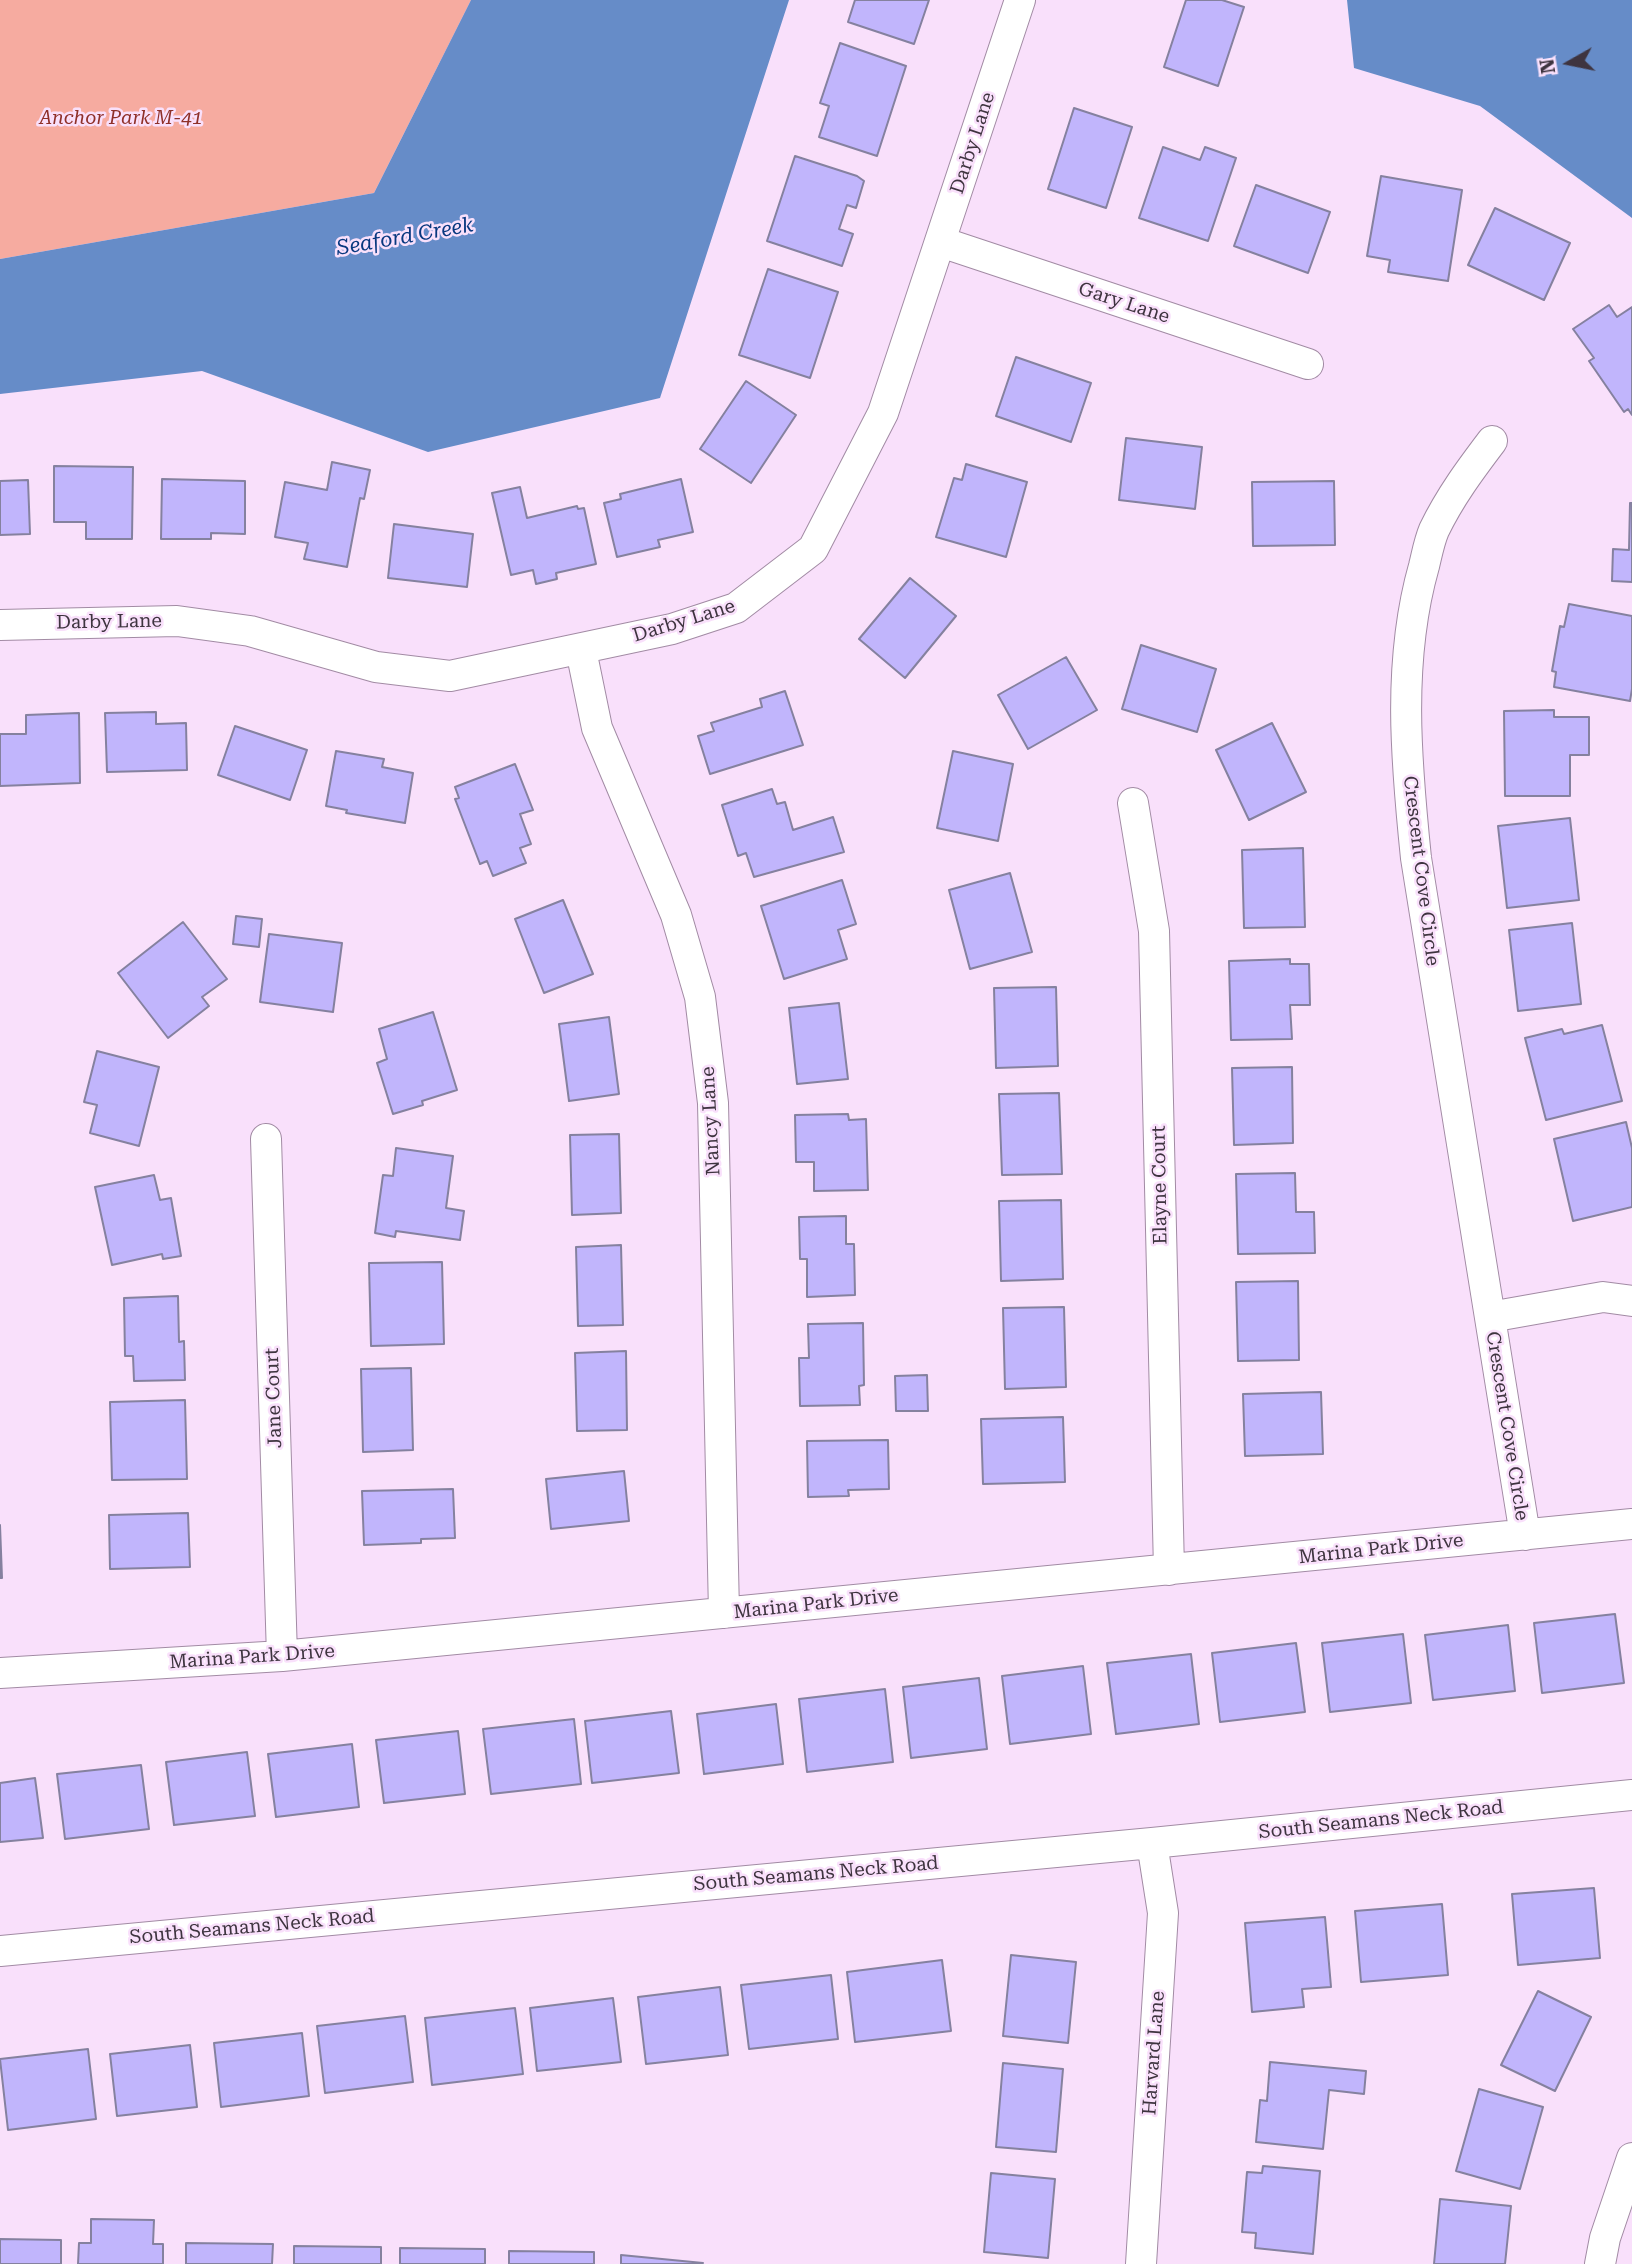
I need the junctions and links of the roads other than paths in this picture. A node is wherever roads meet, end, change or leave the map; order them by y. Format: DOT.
graph roads {
  1 [pos="1020,0"];
  2 [pos="941,242"];
  3 [pos="1308,364"];
  4 [pos="1492,441"];
  5 [pos="0,625"];
  6 [pos="581,650"];
  7 [pos="1133,803"];
  8 [pos="266,1139"];
  9 [pos="1632,1301"];
  10 [pos="1490,1317"];
  11 [pos="1632,1524"];
  12 [pos="1525,1535"];
  13 [pos="1169,1570"];
  14 [pos="724,1614"];
  15 [pos="282,1657"];
  16 [pos="0,1673"];
  17 [pos="1632,1795"];
  18 [pos="1152,1843"];
  19 [pos="0,1951"];
  20 [pos="1632,2158"];
  21 [pos="1141,2264"];
  22 [pos="1600,2264"];
  1 -- 2 [label="street, Darby Lane"];
  2 -- 3 [label="street, Gary Lane"];
  2 -- 6 [label="street, Darby Lane"];
  4 -- 10 [label="street, Crescent Cove Circle"];
  5 -- 6 [label="street, Darby Lane"];
  6 -- 14 [label="street, Nancy Lane"];
  7 -- 13 [label="street, Elayne Court"];
  8 -- 15 [label="street, Jane Court"];
  9 -- 10 [label="street, Crescent Cove Circle"];
  10 -- 12 [label="street, Crescent Cove Circle"];
  11 -- 12 [label="street, Marina Park Drive"];
  12 -- 13 [label="street, Marina Park Drive"];
  13 -- 14 [label="street, Marina Park Drive"];
  14 -- 15 [label="street, Marina Park Drive"];
  15 -- 16 [label="street, Marina Park Drive"];
  17 -- 18 [label="street, South Seamans Neck Road"];
  18 -- 19 [label="street, South Seamans Neck Road"];
  18 -- 21 [label="street, Harvard Lane"];
  20 -- 22 [label="street"];
}
